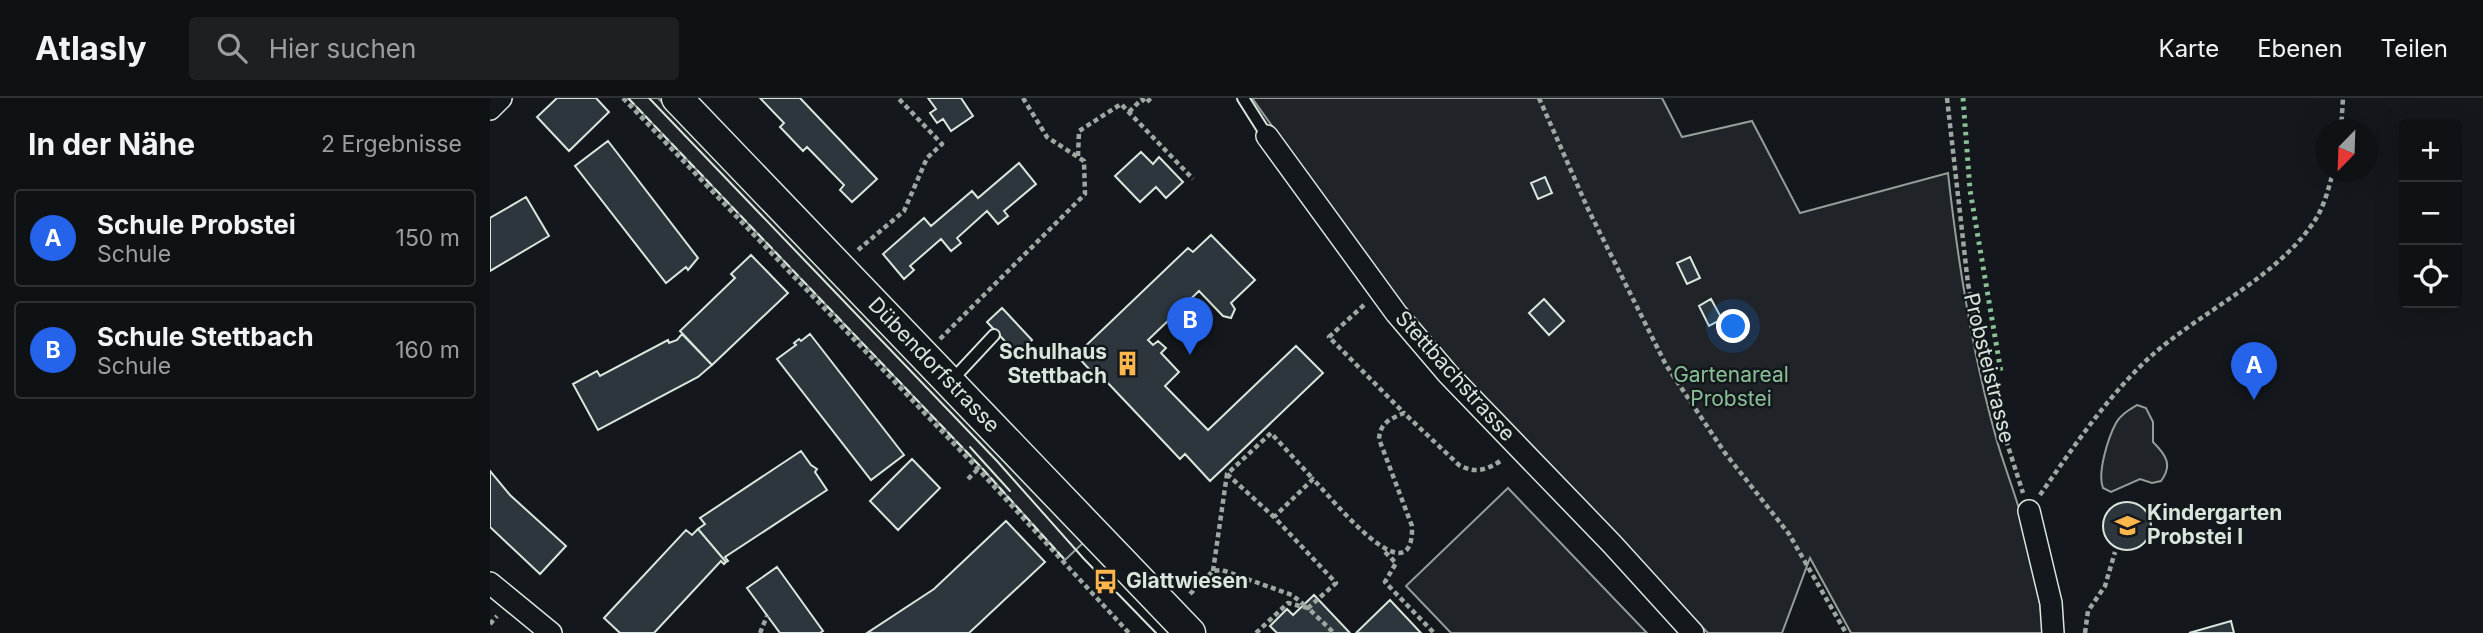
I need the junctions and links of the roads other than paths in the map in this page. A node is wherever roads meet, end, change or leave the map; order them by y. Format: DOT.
graph roads {
  1 [pos="501,98"];
  2 [pos="677,98"];
  3 [pos="1243,98"];
  4 [pos="490,109"];
  5 [pos="1267,136"];
  6 [pos="995,335"];
  7 [pos="950,382"];
  8 [pos="2029,511"];
  9 [pos="490,583"];
  10 [pos="551,633"];
  11 [pos="1190,633"];
  12 [pos="1693,633"];
  13 [pos="2053,633"];
  1 -- 4 [label="street"];
  2 -- 7 [label="street, Dübendorfstrasse"];
  3 -- 5 [label="lane, Stettbachstrasse"];
  5 -- 12 [label="street, Stettbachstrasse"];
  6 -- 7 [label="lane"];
  7 -- 11 [label="street, Dübendorfstrasse"];
  8 -- 13 [label="street"];
  9 -- 10 [label="street"];
}
